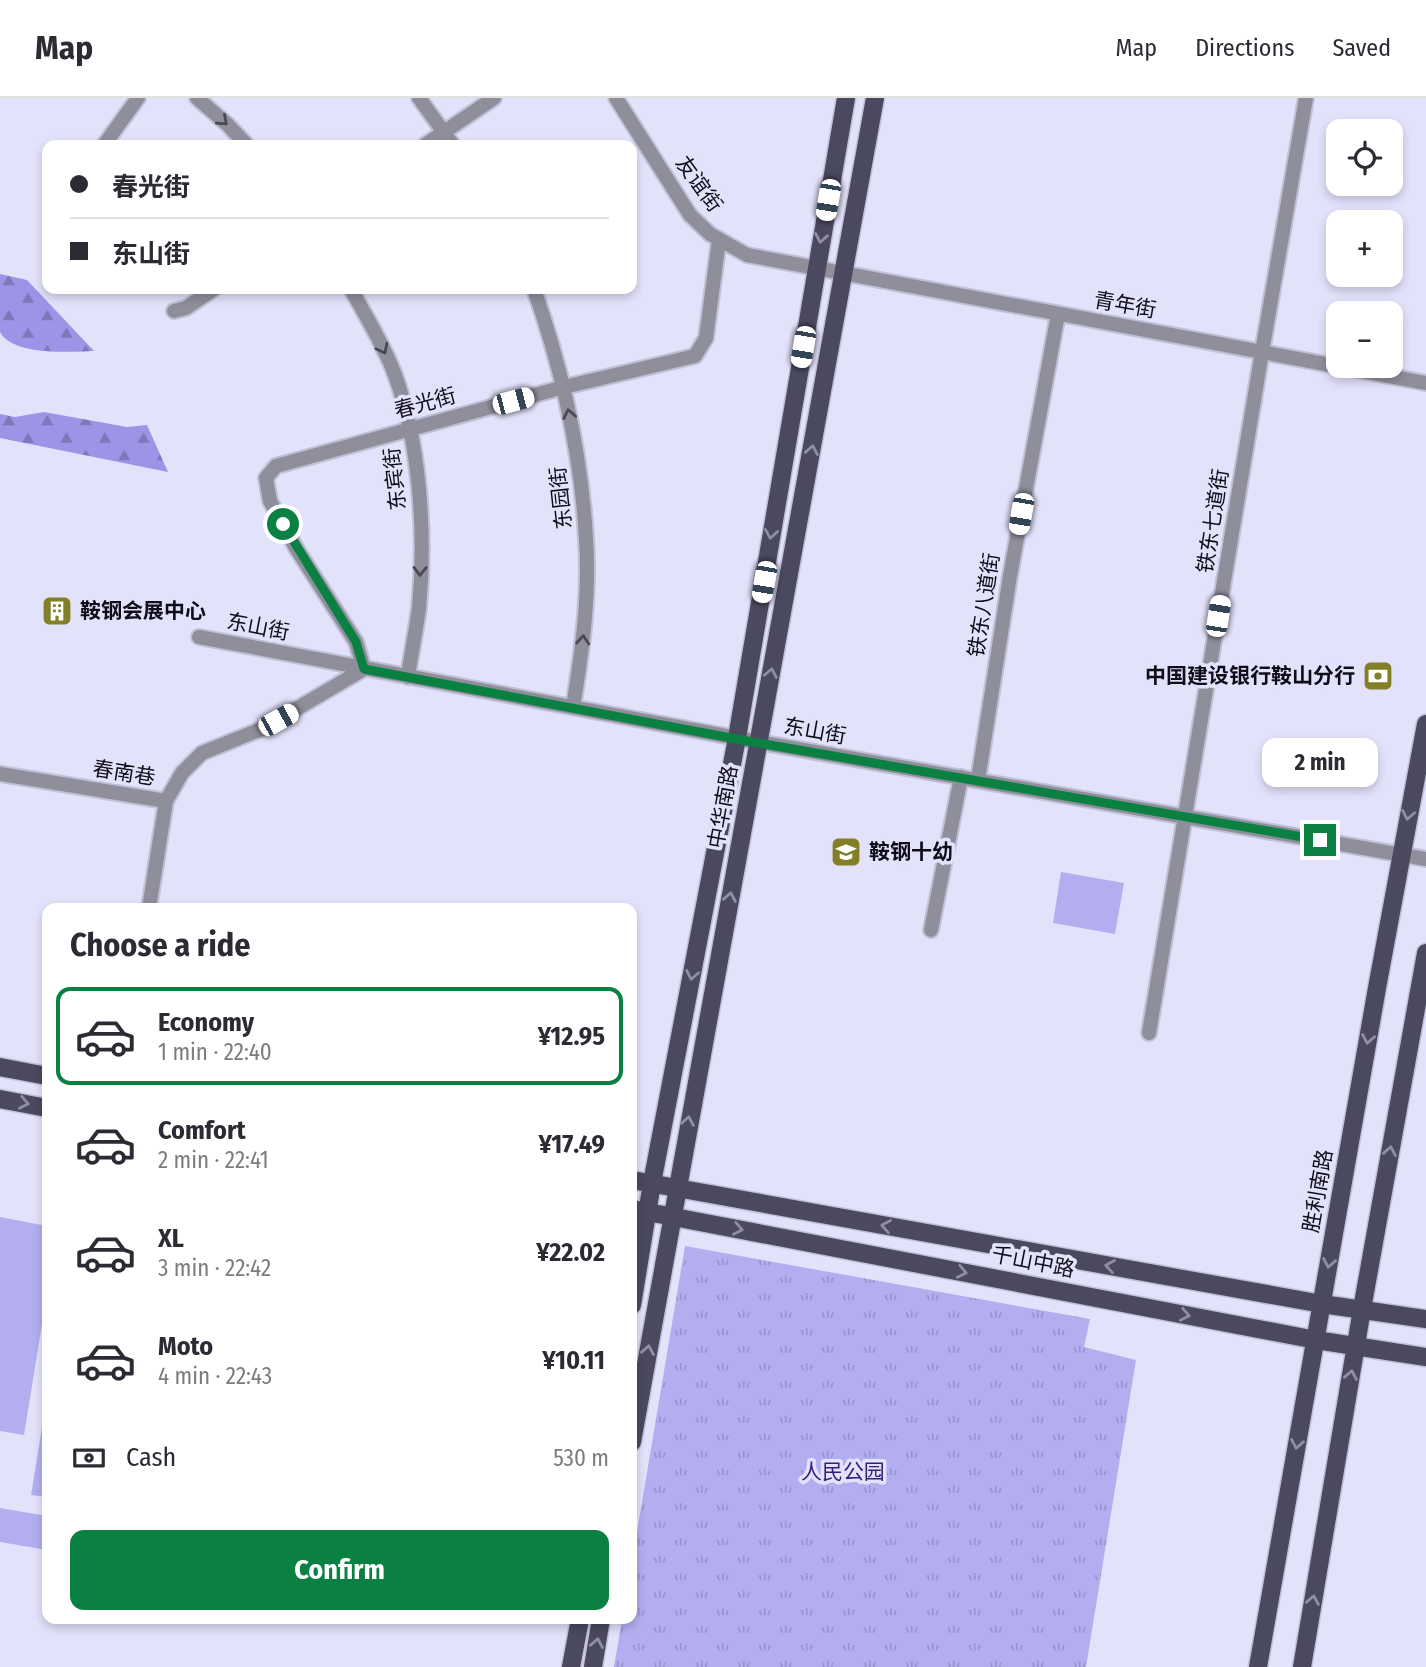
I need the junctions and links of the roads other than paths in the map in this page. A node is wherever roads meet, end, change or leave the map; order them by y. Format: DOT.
graph roads {
  1 [pos="138,98"];
  2 [pos="197,98"];
  3 [pos="419,98"];
  4 [pos="494,98"];
  5 [pos="616,98"];
  6 [pos="846,98"];
  7 [pos="875,98"];
  8 [pos="1306,98"];
  9 [pos="444,132"];
  10 [pos="108,140"];
  11 [pos="242,140"];
  12 [pos="432,140"];
  13 [pos="450,140"];
  14 [pos="719,240"];
  15 [pos="816,268"];
  16 [pos="843,274"];
  17 [pos="207,294"];
  18 [pos="354,294"];
  19 [pos="536,294"];
  20 [pos="174,311"];
  21 [pos="1058,314"];
  22 [pos="1262,352"];
  23 [pos="1426,383"];
  24 [pos="564,387"];
  25 [pos="410,429"];
  26 [pos="199,637"];
  27 [pos="364,669"];
  28 [pos="408,677"];
  29 [pos="573,707"];
  30 [pos="1426,724"];
  31 [pos="737,738"];
  32 [pos="758,743"];
  33 [pos="0,774"];
  34 [pos="961,777"];
  35 [pos="978,780"];
  36 [pos="166,801"];
  37 [pos="1186,817"];
  38 [pos="1401,854"];
  39 [pos="1426,859"];
  40 [pos="150,903"];
  41 [pos="931,930"];
  42 [pos="1426,953"];
  43 [pos="1149,1033"];
  44 [pos="0,1068"];
  45 [pos="42,1075"];
  46 [pos="0,1099"];
  47 [pos="42,1107"];
  48 [pos="637,1181"];
  49 [pos="652,1183"];
  50 [pos="676,1188"];
  51 [pos="640,1210"];
  52 [pos="671,1216"];
  53 [pos="637,1246"];
  54 [pos="1322,1304"];
  55 [pos="1362,1309"];
  56 [pos="1426,1319"];
  57 [pos="1315,1340"];
  58 [pos="1356,1347"];
  59 [pos="1426,1357"];
  60 [pos="637,1413"];
  61 [pos="578,1624"];
  62 [pos="600,1624"];
  63 [pos="572,1667"];
  64 [pos="593,1667"];
  65 [pos="1258,1667"];
  66 [pos="1302,1667"];
  1 -- 10 [label="street"];
  2 -- 11 [label="street, one-way"];
  3 -- 9 [label="street"];
  4 -- 9 [label="street"];
  5 -- 14 [label="street, 友谊街"];
  6 -- 15 [label="main road, one-way"];
  7 -- 16 [label="main road, 中华南路"];
  8 -- 22 [label="street, 铁东七道街"];
  9 -- 12 [label="street"];
  9 -- 13 [label="street"];
  14 -- 15 [label="street, 友谊街"];
  14 -- 24 [label="street, 春光街"];
  15 -- 16 [label="street, 青年街"];
  15 -- 31 [label="main road, one-way"];
  16 -- 21 [label="street, 青年街"];
  32 -- 16 [label="main road, 中华南路, one-way"];
  17 -- 20 [label="street"];
  18 -- 25 [label="street, 东宾街, one-way"];
  19 -- 24 [label="street, 东园街"];
  21 -- 22 [label="street, 青年街"];
  21 -- 35 [label="street, 铁东八道街"];
  22 -- 23 [label="street, 青年街"];
  22 -- 37 [label="street, 铁东七道街"];
  24 -- 25 [label="street, 春光街"];
  29 -- 24 [label="street, 东园街, one-way"];
  25 -- 27 [label="street, 春光街"];
  25 -- 28 [label="street, 东宾街, one-way"];
  26 -- 27 [label="street, 东山街"];
  27 -- 28 [label="street, 东山街"];
  27 -- 36 [label="street, 春南巷"];
  28 -- 29 [label="street, 东山街"];
  29 -- 31 [label="street, 东山街"];
  30 -- 38 [label="main road, 胜利南路, one-way"];
  31 -- 32 [label="street, 东山街"];
  31 -- 49 [label="main road, one-way"];
  32 -- 34 [label="street, 东山街"];
  50 -- 32 [label="main road, 中华南路, one-way"];
  33 -- 36 [label="street, 春南巷"];
  34 -- 35 [label="street, 东山街"];
  34 -- 41 [label="street"];
  35 -- 37 [label="street, 东山街"];
  36 -- 40 [label="street"];
  37 -- 38 [label="street, 东山街"];
  37 -- 43 [label="street, 铁东七道街"];
  38 -- 39 [label="street, 东山街"];
  38 -- 54 [label="main road, 胜利南路, one-way"];
  55 -- 42 [label="main road, one-way"];
  44 -- 45 [label="main road"];
  46 -- 47 [label="main road, one-way"];
  48 -- 49 [label="main road, 千山中路"];
  49 -- 50 [label="main road, 千山中路"];
  49 -- 51 [label="main road"];
  50 -- 52 [label="main road, 中华南路"];
  54 -- 50 [label="main road, 千山中路, one-way"];
  51 -- 52 [label="main road, 千山中路"];
  51 -- 53 [label="main road"];
  52 -- 57 [label="main road, 千山中路, one-way"];
  60 -- 52 [label="main road, 中华南路, one-way"];
  54 -- 55 [label="main road, 千山中路"];
  54 -- 57 [label="main road, 胜利南路"];
  55 -- 56 [label="main road, 千山中路"];
  55 -- 58 [label="main road"];
  57 -- 58 [label="main road, 千山中路"];
  57 -- 65 [label="main road, 胜利南路, one-way"];
  58 -- 59 [label="main road, 千山中路"];
  66 -- 58 [label="main road, one-way"];
  61 -- 63 [label="main road"];
  64 -- 62 [label="main road, one-way"];
}
